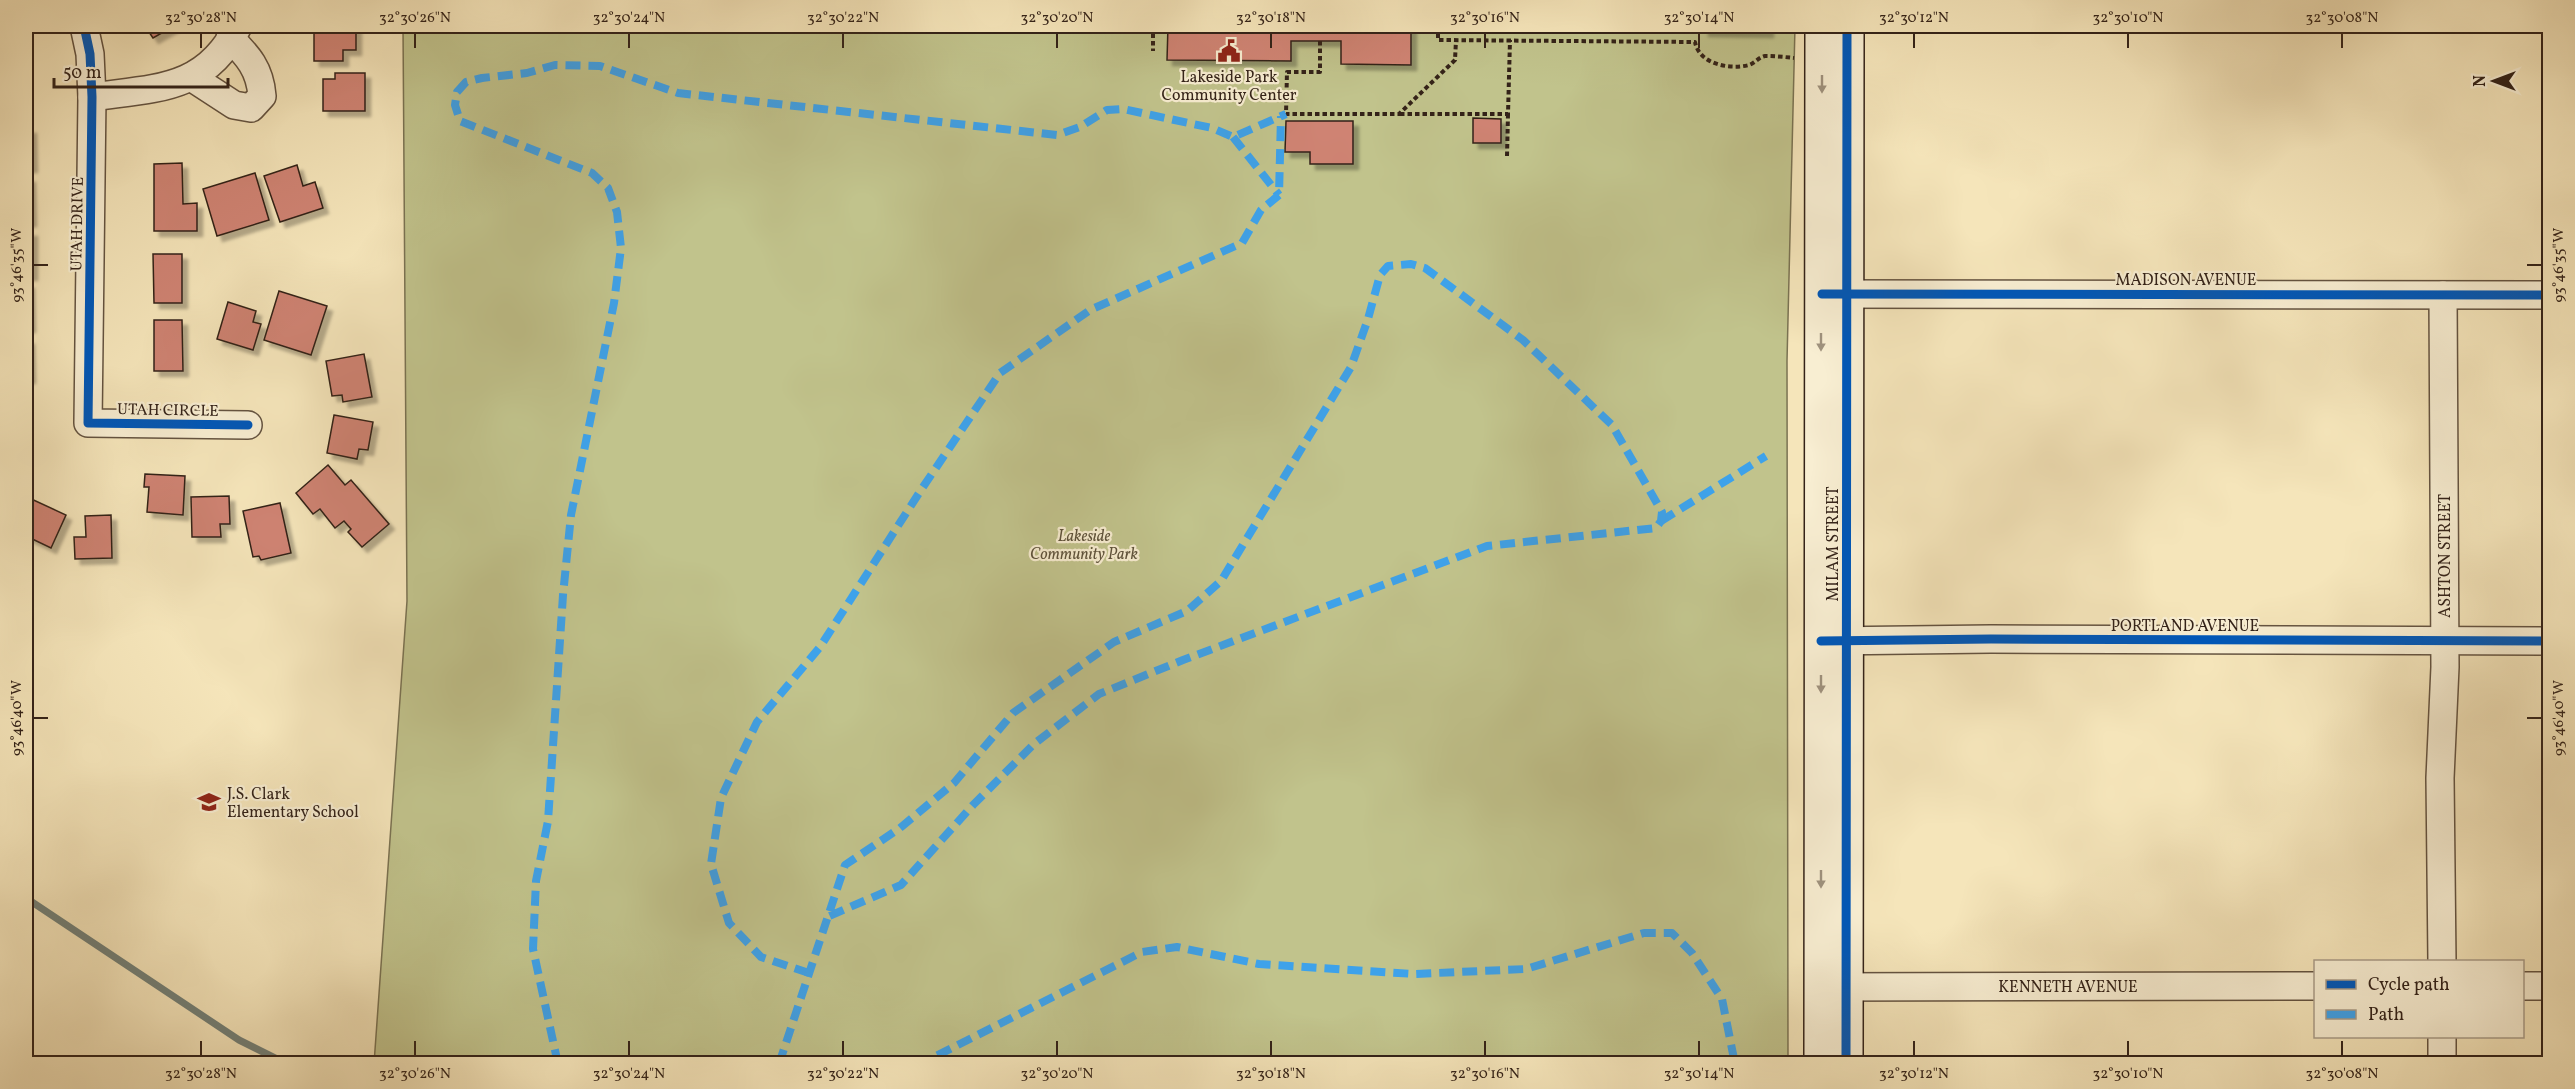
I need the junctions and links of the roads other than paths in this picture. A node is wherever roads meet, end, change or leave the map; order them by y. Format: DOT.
graph roads {
  1 [pos="84,26"];
  2 [pos="1822,26"];
  3 [pos="1847,26"];
  4 [pos="234,32"];
  5 [pos="191,77"];
  6 [pos="92,97"];
  7 [pos="1834,294"];
  8 [pos="2443,295"];
  9 [pos="2550,295"];
  10 [pos="88,423"];
  11 [pos="248,425"];
  12 [pos="2444,640"];
  13 [pos="1834,641"];
  14 [pos="2550,641"];
  15 [pos="2442,960"];
  16 [pos="2314,986"];
  17 [pos="2524,986"];
  18 [pos="2550,986"];
  19 [pos="1834,987"];
  20 [pos="2442,1038"];
  21 [pos="1821,1064"];
  22 [pos="1846,1064"];
  23 [pos="2442,1064"];
  1 -- 6 [label="street, UTAH DRIVE"];
  2 -- 7 [label="street, MILAM STREET, one-way"];
  3 -- 7 [label="street, MILAM STREET"];
  4 -- 5 [label="street"];
  4 -- 5 [label="street"];
  5 -- 6 [label="street"];
  6 -- 10 [label="street, UTAH DRIVE"];
  7 -- 8 [label="street, MADISON AVENUE"];
  7 -- 13 [label="street, MILAM STREET"];
  8 -- 9 [label="street, MADISON AVENUE"];
  8 -- 12 [label="street, ASHTON STREET"];
  10 -- 11 [label="street, UTAH CIRCLE"];
  12 -- 13 [label="street, PORTLAND AVENUE"];
  12 -- 14 [label="street, PORTLAND AVENUE"];
  12 -- 15 [label="street, ASHTON STREET"];
  13 -- 19 [label="street, MILAM STREET"];
  16 -- 19 [label="street, KENNETH AVENUE"];
  17 -- 18 [label="street"];
  19 -- 21 [label="street, MILAM STREET"];
  19 -- 22 [label="street, MILAM STREET"];
  20 -- 23 [label="street"];
}
